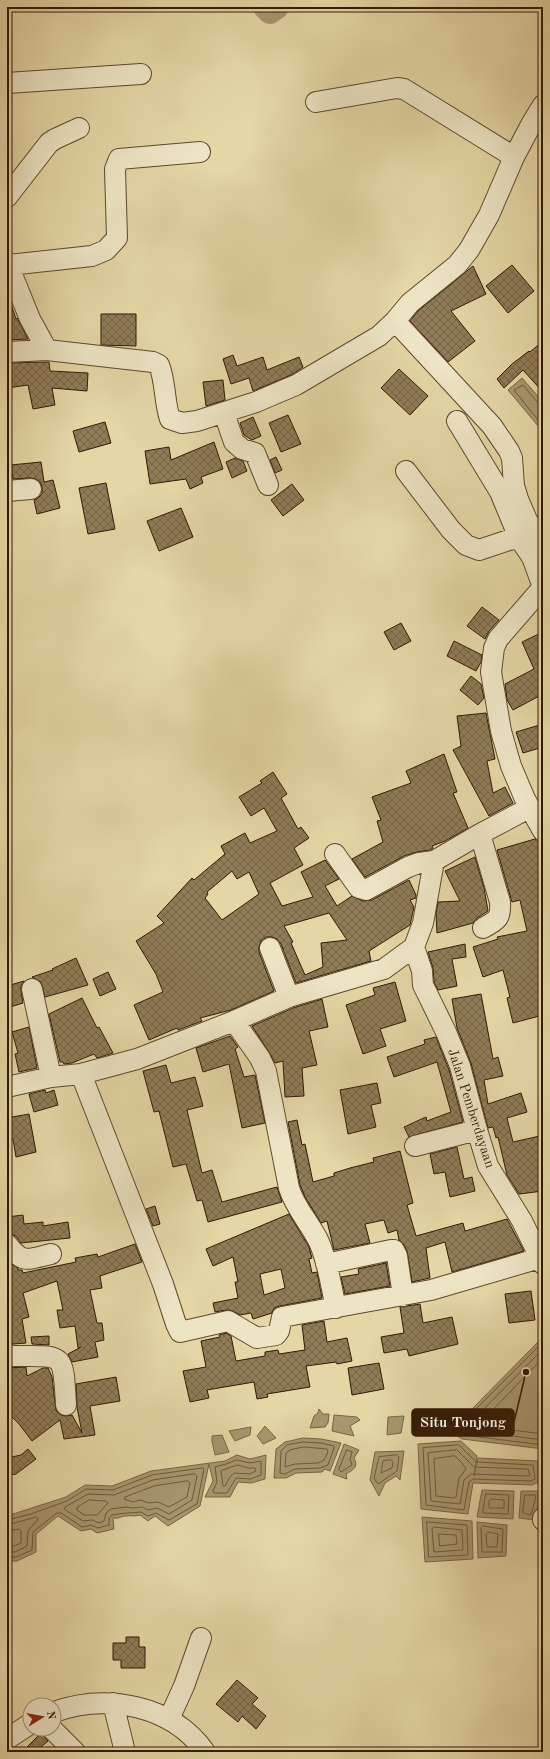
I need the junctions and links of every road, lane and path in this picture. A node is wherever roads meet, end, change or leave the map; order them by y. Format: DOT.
graph roads {
  1 [pos="141,74"];
  2 [pos="7,82"];
  3 [pos="316,102"];
  4 [pos="543,105"];
  5 [pos="79,128"];
  6 [pos="200,152"];
  7 [pos="514,158"];
  8 [pos="7,197"];
  9 [pos="8,264"];
  10 [pos="395,321"];
  11 [pos="47,350"];
  12 [pos="7,352"];
  13 [pos="224,413"];
  14 [pos="457,421"];
  15 [pos="406,471"];
  16 [pos="268,485"];
  17 [pos="31,489"];
  18 [pos="7,491"];
  19 [pos="519,538"];
  20 [pos="543,545"];
  21 [pos="543,587"];
  22 [pos="529,808"];
  23 [pos="543,831"];
  24 [pos="480,834"];
  25 [pos="336,854"];
  26 [pos="434,861"];
  27 [pos="483,928"];
  28 [pos="414,947"];
  29 [pos="270,948"];
  30 [pos="32,990"];
  31 [pos="289,997"];
  32 [pos="234,1021"];
  33 [pos="81,1074"];
  34 [pos="51,1077"];
  35 [pos="7,1087"];
  36 [pos="477,1130"];
  37 [pos="415,1146"];
  38 [pos="7,1244"];
  39 [pos="51,1254"];
  40 [pos="541,1261"];
  41 [pos="326,1264"];
  42 [pos="403,1296"];
  43 [pos="336,1308"];
  44 [pos="7,1354"];
  45 [pos="66,1405"];
  46 [pos="201,1638"];
  47 [pos="113,1703"];
  48 [pos="62,1710"];
  49 [pos="170,1720"];
  50 [pos="22,1730"];
  51 [pos="60,1737"];
  52 [pos="7,1740"];
  53 [pos="75,1752"];
  54 [pos="125,1752"];
  55 [pos="205,1752"];
  1 -- 2 [label="street"];
  3 -- 7 [label="street"];
  4 -- 7 [label="street"];
  5 -- 8 [label="street"];
  6 -- 9 [label="street"];
  7 -- 10 [label="street"];
  9 -- 11 [label="street"];
  10 -- 13 [label="street"];
  10 -- 20 [label="street"];
  11 -- 12 [label="street"];
  11 -- 13 [label="street"];
  13 -- 16 [label="street"];
  14 -- 19 [label="street"];
  15 -- 19 [label="street"];
  17 -- 18 [label="street"];
  19 -- 21 [label="street"];
  21 -- 22 [label="street"];
  22 -- 23 [label="street"];
  22 -- 24 [label="street"];
  24 -- 26 [label="street"];
  24 -- 27 [label="street"];
  25 -- 26 [label="street"];
  26 -- 28 [label="street"];
  28 -- 31 [label="street"];
  28 -- 36 [label="street, Jalan Pemberdayaan"];
  29 -- 31 [label="street"];
  30 -- 34 [label="street"];
  31 -- 32 [label="street"];
  32 -- 33 [label="street"];
  32 -- 41 [label="street"];
  33 -- 34 [label="street"];
  33 -- 43 [label="street"];
  34 -- 35 [label="street"];
  36 -- 37 [label="street"];
  36 -- 40 [label="street, Jalan Pemberdayaan"];
  38 -- 39 [label="street"];
  40 -- 42 [label="street"];
  41 -- 42 [label="street"];
  41 -- 43 [label="street"];
  42 -- 43 [label="street"];
  44 -- 45 [label="street"];
  46 -- 49 [label="street"];
  47 -- 48 [label="street"];
  47 -- 49 [label="street"];
  47 -- 54 [label="street"];
  49 -- 55 [label="street"];
  50 -- 52 [label="street"];
  51 -- 53 [label="street"];
}
